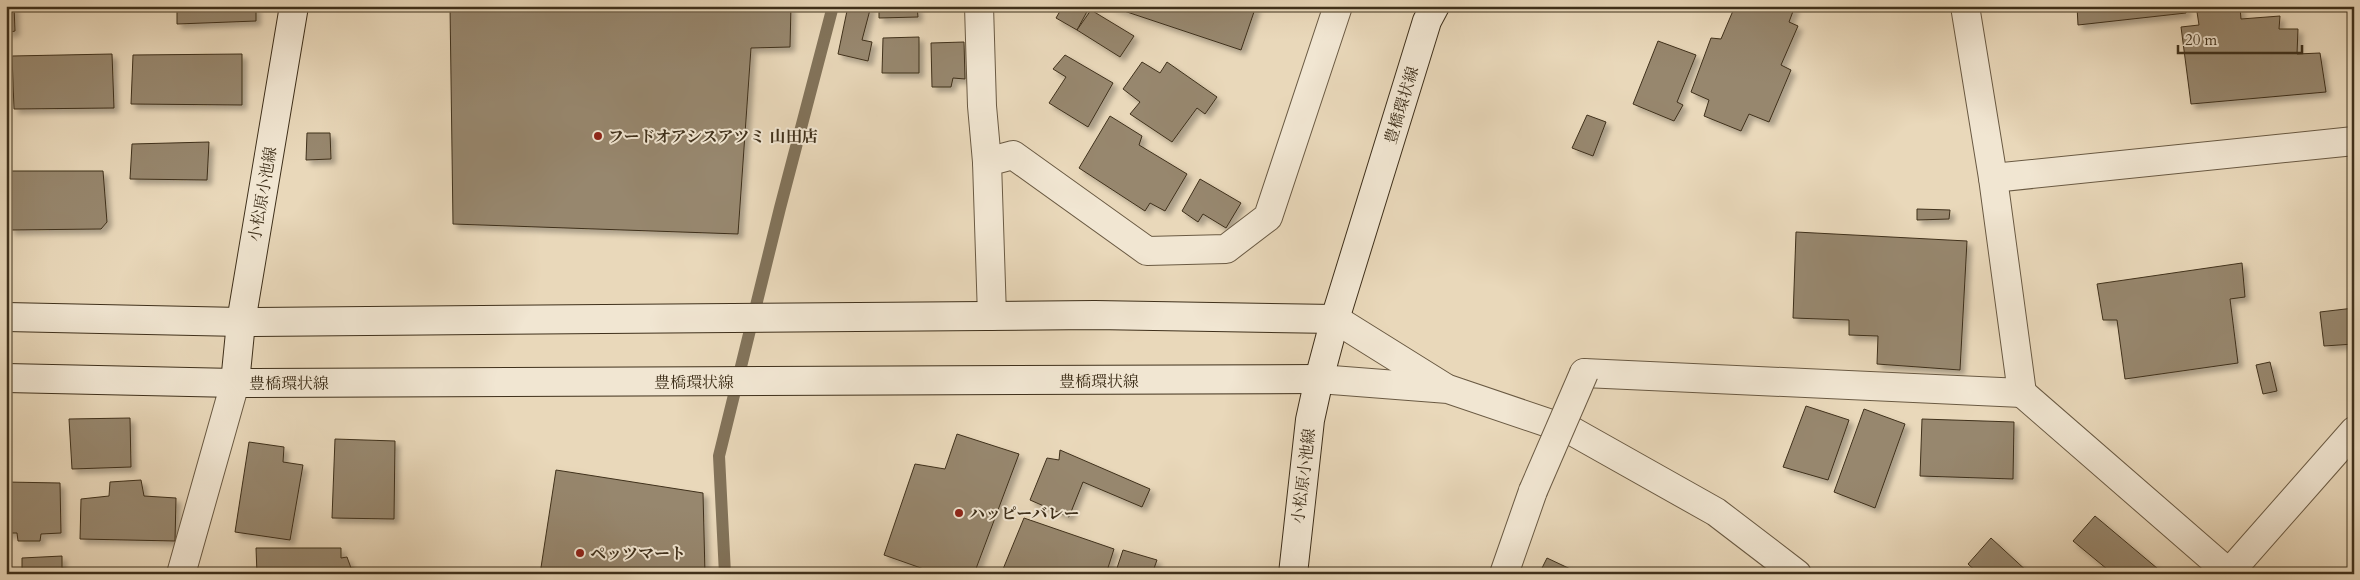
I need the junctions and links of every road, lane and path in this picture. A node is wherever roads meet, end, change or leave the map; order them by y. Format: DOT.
graph roads {
  1 [pos="294,6"];
  2 [pos="979,6"];
  3 [pos="1338,6"];
  4 [pos="1435,6"];
  5 [pos="1965,6"];
  6 [pos="2354,141"];
  7 [pos="987,162"];
  8 [pos="1993,178"];
  9 [pos="992,316"];
  10 [pos="6,317"];
  11 [pos="1335,319"];
  12 [pos="241,322"];
  13 [pos="6,378"];
  14 [pos="1319,379"];
  15 [pos="235,383"];
  16 [pos="1448,390"];
  17 [pos="2022,393"];
  18 [pos="2354,431"];
  19 [pos="2229,573"];
  20 [pos="180,574"];
  21 [pos="1293,574"];
  22 [pos="1504,574"];
  23 [pos="1797,574"];
  1 -- 12 [label="main road, 小松原小池線"];
  2 -- 7 [label="main road"];
  3 -- 7 [label="main road"];
  4 -- 11 [label="main road, 豊橋環状線"];
  5 -- 8 [label="main road"];
  6 -- 8 [label="main road"];
  7 -- 9 [label="main road"];
  8 -- 17 [label="main road"];
  9 -- 11 [label="main road"];
  9 -- 12 [label="main road"];
  10 -- 12 [label="main road"];
  11 -- 14 [label="main road, 豊橋環状線"];
  11 -- 16 [label="main road"];
  12 -- 15 [label="main road, 小松原小池線"];
  13 -- 15 [label="main road, 豊橋環状線"];
  14 -- 15 [label="main road, 豊橋環状線"];
  14 -- 16 [label="main road"];
  14 -- 21 [label="main road, 小松原小池線"];
  15 -- 20 [label="main road, 小松原小池線"];
  16 -- 23 [label="main road"];
  17 -- 19 [label="main road"];
  17 -- 22 [label="main road, bridge"];
  18 -- 19 [label="main road"];
}
